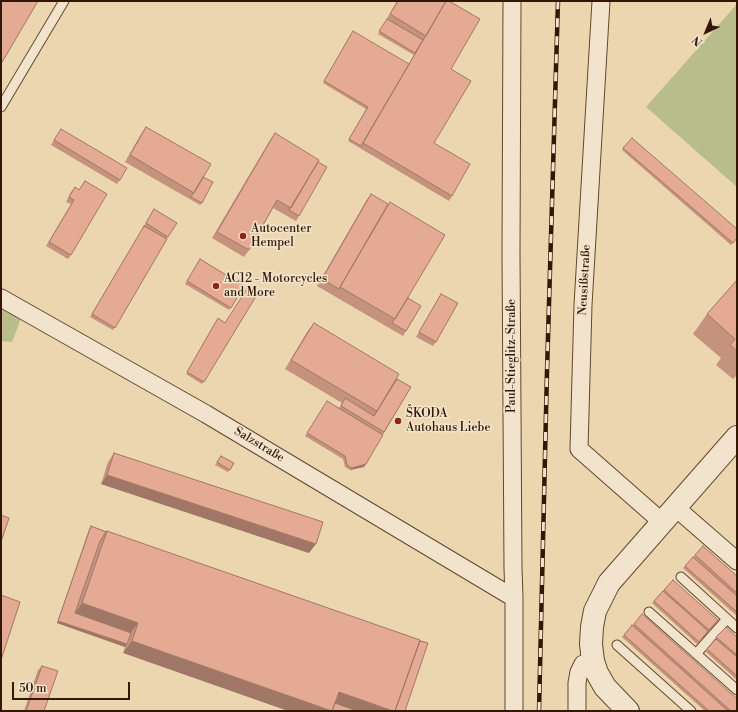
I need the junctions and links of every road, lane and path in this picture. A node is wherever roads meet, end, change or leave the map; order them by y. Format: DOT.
graph roads {
  1 [pos="64,1"];
  2 [pos="512,1"];
  3 [pos="601,1"];
  4 [pos="1,107"];
  5 [pos="1,298"];
  6 [pos="737,437"];
  7 [pos="669,514"];
  8 [pos="737,561"];
  9 [pos="681,577"];
  10 [pos="514,598"];
  11 [pos="649,612"];
  12 [pos="727,619"];
  13 [pos="737,628"];
  14 [pos="617,645"];
  15 [pos="696,654"];
  16 [pos="593,661"];
  17 [pos="737,690"];
  18 [pos="514,711"];
  19 [pos="577,711"];
  20 [pos="628,711"];
  21 [pos="691,711"];
  1 -- 4 [label="lane"];
  2 -- 10 [label="street, Paul-Stieglitz-Straße"];
  3 -- 7 [label="street, Neusißstraße"];
  5 -- 10 [label="street, Salzstraße"];
  6 -- 7 [label="street"];
  7 -- 8 [label="street"];
  7 -- 16 [label="street"];
  9 -- 12 [label="lane"];
  10 -- 18 [label="street, Paul-Stieglitz-Straße"];
  11 -- 15 [label="lane"];
  12 -- 13 [label="lane"];
  12 -- 15 [label="lane"];
  14 -- 21 [label="lane"];
  15 -- 17 [label="lane"];
  16 -- 19 [label="street"];
  16 -- 20 [label="street"];
}
